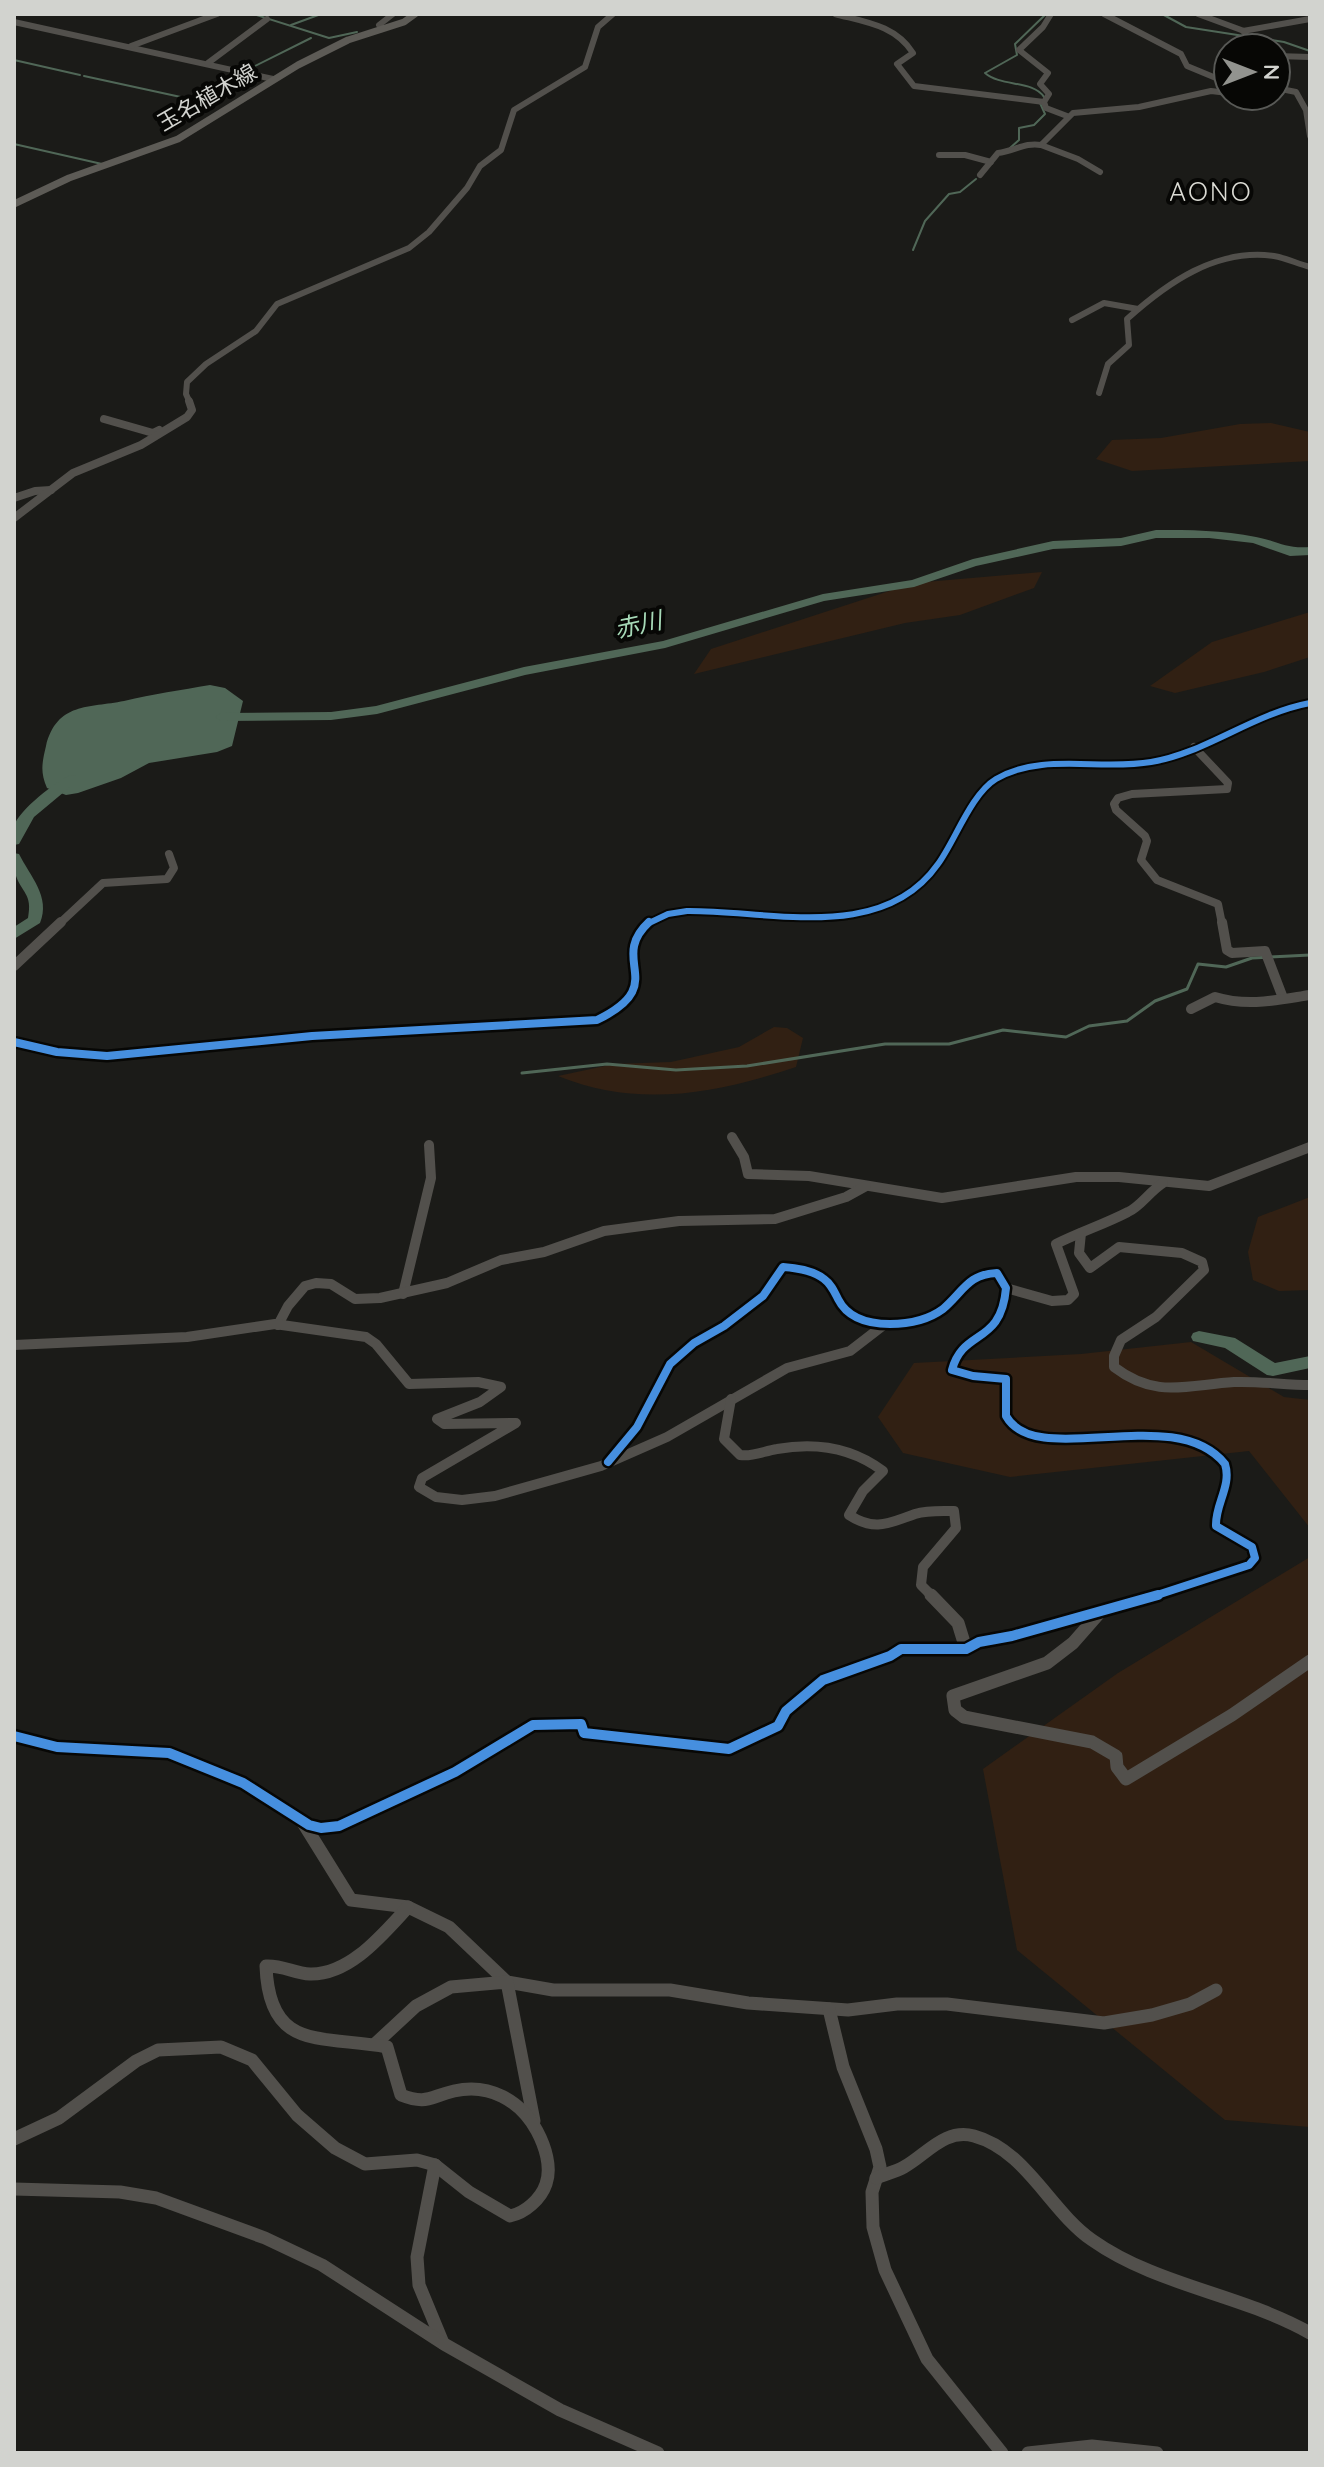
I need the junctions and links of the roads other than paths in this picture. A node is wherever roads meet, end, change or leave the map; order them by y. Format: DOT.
graph roads {
  1 [pos="217,14"];
  2 [pos="393,14"];
  3 [pos="415,14"];
  4 [pos="613,14"];
  5 [pos="835,14"];
  6 [pos="1051,14"];
  7 [pos="1104,14"];
  8 [pos="1198,14"];
  9 [pos="267,19"];
  10 [pos="1310,19"];
  11 [pos="14,22"];
  12 [pos="382,29"];
  13 [pos="1240,32"];
  14 [pos="1254,32"];
  15 [pos="129,47"];
  16 [pos="208,63"];
  17 [pos="1212,76"];
  18 [pos="273,79"];
  19 [pos="1212,91"];
  20 [pos="1292,91"];
  21 [pos="1044,102"];
  22 [pos="1067,116"];
  23 [pos="1310,136"];
  24 [pos="1041,145"];
  25 [pos="939,155"];
  26 [pos="991,162"];
  27 [pos="1100,172"];
  28 [pos="980,175"];
  29 [pos="14,204"];
  30 [pos="1310,267"];
  31 [pos="1138,309"];
  32 [pos="1072,320"];
  33 [pos="1099,393"];
  34 [pos="104,419"];
  35 [pos="169,429"];
  36 [pos="51,490"];
  37 [pos="14,498"];
  38 [pos="14,518"];
  39 [pos="1310,703"];
  40 [pos="1194,747"];
  41 [pos="169,854"];
  42 [pos="14,966"];
  43 [pos="1310,995"];
  44 [pos="1283,998"];
  45 [pos="1191,1009"];
  46 [pos="14,1042"];
  47 [pos="732,1137"];
  48 [pos="429,1145"];
  49 [pos="1310,1147"];
  50 [pos="1163,1183"];
  51 [pos="866,1186"];
  52 [pos="1081,1233"];
  53 [pos="1006,1288"];
  54 [pos="403,1294"];
  55 [pos="885,1324"];
  56 [pos="278,1325"];
  57 [pos="14,1345"];
  58 [pos="1310,1385"];
  59 [pos="731,1399"];
  60 [pos="608,1462"];
  61 [pos="1102,1610"];
  62 [pos="966,1649"];
  63 [pos="1310,1661"];
  64 [pos="14,1736"];
  65 [pos="302,1821"];
  66 [pos="408,1907"];
  67 [pos="507,1982"];
  68 [pos="1216,1990"];
  69 [pos="829,2009"];
  70 [pos="375,2044"];
  71 [pos="535,2128"];
  72 [pos="14,2139"];
  73 [pos="435,2165"];
  74 [pos="876,2178"];
  75 [pos="14,2189"];
  76 [pos="1310,2333"];
  77 [pos="444,2344"];
  78 [pos="658,2453"];
  79 [pos="1002,2453"];
  80 [pos="1028,2453"];
  81 [pos="1157,2453"];
  1 -- 15 [label="street"];
  2 -- 12 [label="street"];
  3 -- 12 [label="main road, 玉名植木線"];
  4 -- 35 [label="street"];
  5 -- 21 [label="street"];
  6 -- 21 [label="street"];
  7 -- 17 [label="street"];
  8 -- 13 [label="street"];
  9 -- 16 [label="street"];
  10 -- 14 [label="street"];
  11 -- 15 [label="street"];
  12 -- 18 [label="main road, 玉名植木線"];
  15 -- 16 [label="street"];
  16 -- 18 [label="street"];
  18 -- 29 [label="main road, 玉名植木線"];
  19 -- 22 [label="street"];
  20 -- 23 [label="street"];
  21 -- 22 [label="street"];
  22 -- 24 [label="street"];
  24 -- 26 [label="street"];
  24 -- 27 [label="street"];
  25 -- 26 [label="street"];
  26 -- 28 [label="street"];
  30 -- 31 [label="street"];
  31 -- 32 [label="street"];
  31 -- 33 [label="street"];
  34 -- 35 [label="street"];
  35 -- 36 [label="street"];
  36 -- 37 [label="street"];
  36 -- 38 [label="street"];
  39 -- 40 [label="street"];
  40 -- 44 [label="street"];
  40 -- 46 [label="street"];
  41 -- 42 [label="street"];
  43 -- 44 [label="street"];
  44 -- 45 [label="street"];
  47 -- 51 [label="street"];
  48 -- 54 [label="street"];
  49 -- 50 [label="street"];
  50 -- 51 [label="street"];
  50 -- 52 [label="street"];
  51 -- 54 [label="street"];
  52 -- 53 [label="street"];
  52 -- 58 [label="street"];
  53 -- 55 [label="street"];
  53 -- 61 [label="street"];
  54 -- 56 [label="street"];
  55 -- 59 [label="street"];
  55 -- 60 [label="street"];
  56 -- 57 [label="street"];
  56 -- 60 [label="street"];
  59 -- 60 [label="street"];
  59 -- 62 [label="street"];
  61 -- 62 [label="street"];
  61 -- 63 [label="street"];
  62 -- 65 [label="street"];
  64 -- 65 [label="street"];
  65 -- 66 [label="street"];
  66 -- 67 [label="street"];
  66 -- 70 [label="street"];
  67 -- 69 [label="street"];
  67 -- 70 [label="street"];
  67 -- 71 [label="street"];
  68 -- 69 [label="street"];
  69 -- 74 [label="street"];
  70 -- 71 [label="street"];
  71 -- 73 [label="street"];
  72 -- 73 [label="street"];
  73 -- 77 [label="street"];
  74 -- 76 [label="street"];
  74 -- 79 [label="street"];
  75 -- 77 [label="street"];
  77 -- 78 [label="street"];
  80 -- 81 [label="street"];
}
